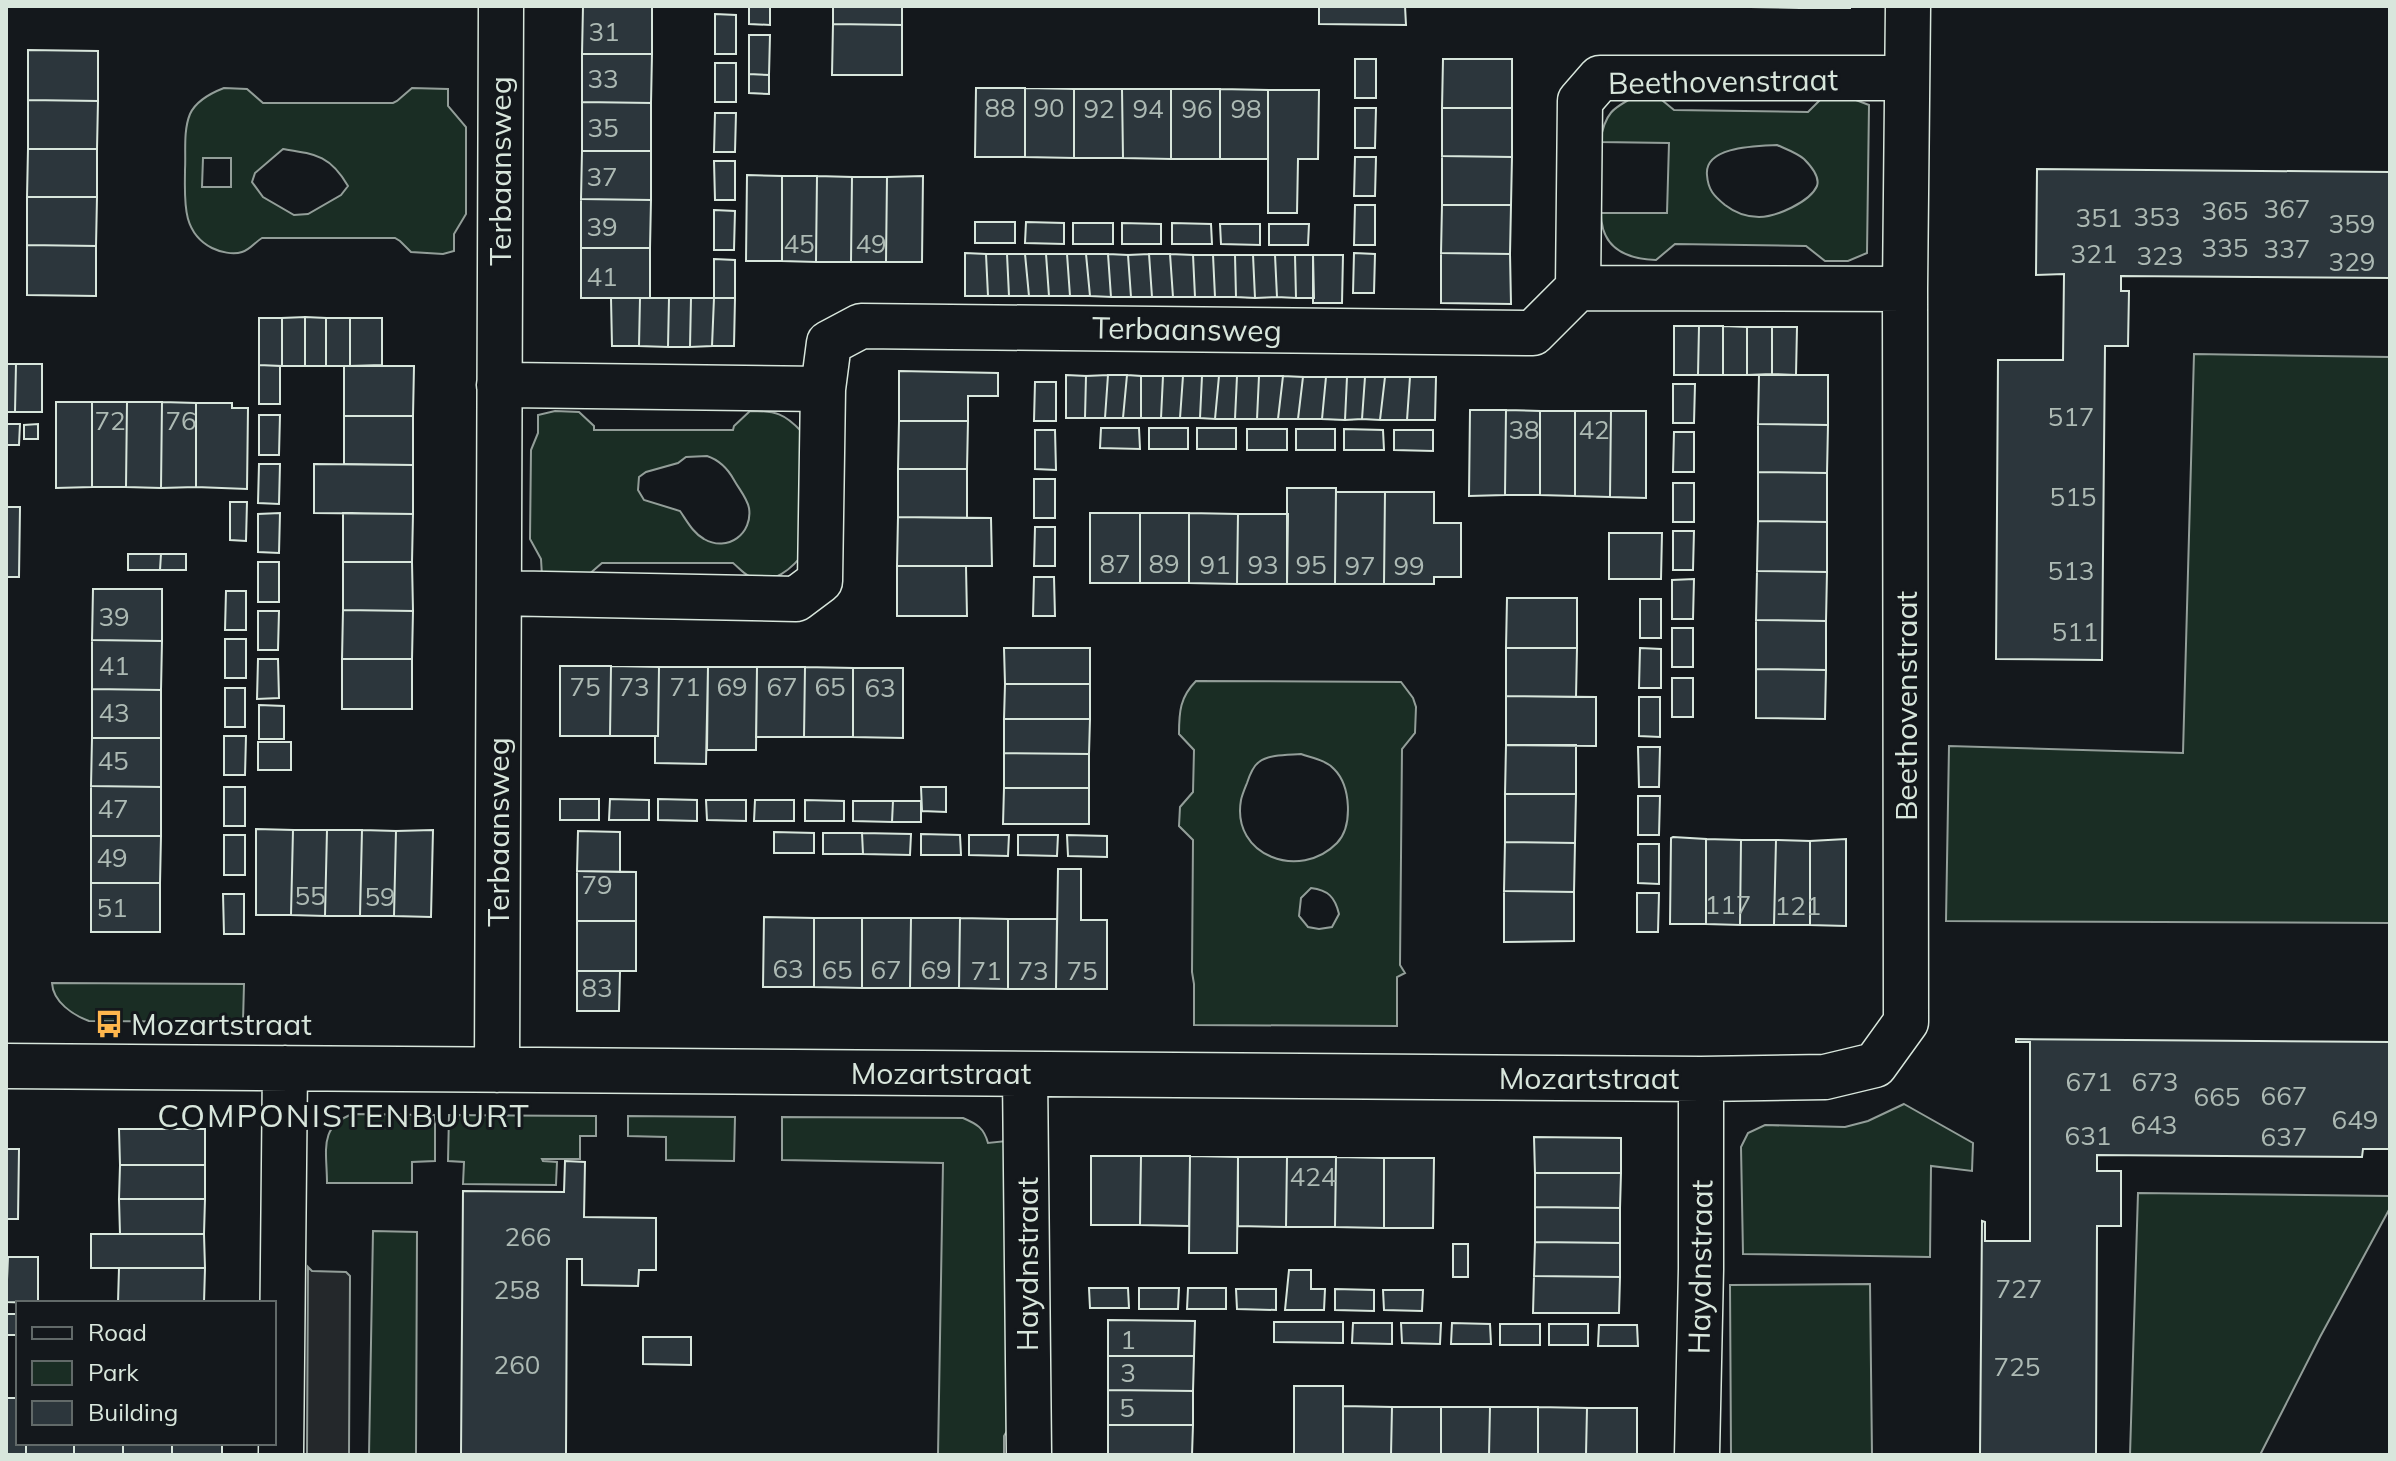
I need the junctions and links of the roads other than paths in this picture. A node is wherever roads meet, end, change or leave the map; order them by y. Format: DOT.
graph roads {
  1 [pos="501,6"];
  2 [pos="1908,6"];
  3 [pos="1907,78"];
  4 [pos="1578,288"];
  5 [pos="1905,289"];
  6 [pos="499,385"];
  7 [pos="823,389"];
  8 [pos="499,593"];
  9 [pos="1875,1065"];
  10 [pos="6,1066"];
  11 [pos="285,1068"];
  12 [pos="497,1070"];
  13 [pos="1025,1074"];
  14 [pos="1701,1079"];
  15 [pos="281,1455"];
  16 [pos="1029,1455"];
  17 [pos="1697,1455"];
  1 -- 6 [label="street, Terbaansweg"];
  2 -- 3 [label="street, Beethovenstraat"];
  3 -- 4 [label="street, Beethovenstraat"];
  3 -- 5 [label="street, Beethovenstraat"];
  4 -- 5 [label="street"];
  4 -- 7 [label="street, Terbaansweg"];
  5 -- 9 [label="street, Beethovenstraat"];
  6 -- 7 [label="street"];
  6 -- 8 [label="street, Terbaansweg"];
  7 -- 8 [label="street, Terbaansweg"];
  8 -- 12 [label="street, Terbaansweg"];
  9 -- 14 [label="street, Mozartstraat"];
  10 -- 11 [label="street, Mozartstraat"];
  11 -- 12 [label="street, Mozartstraat"];
  11 -- 15 [label="street"];
  12 -- 13 [label="street, Mozartstraat"];
  13 -- 14 [label="street, Mozartstraat"];
  13 -- 16 [label="street, Haydnstraat"];
  14 -- 17 [label="street, Haydnstraat"];
}
